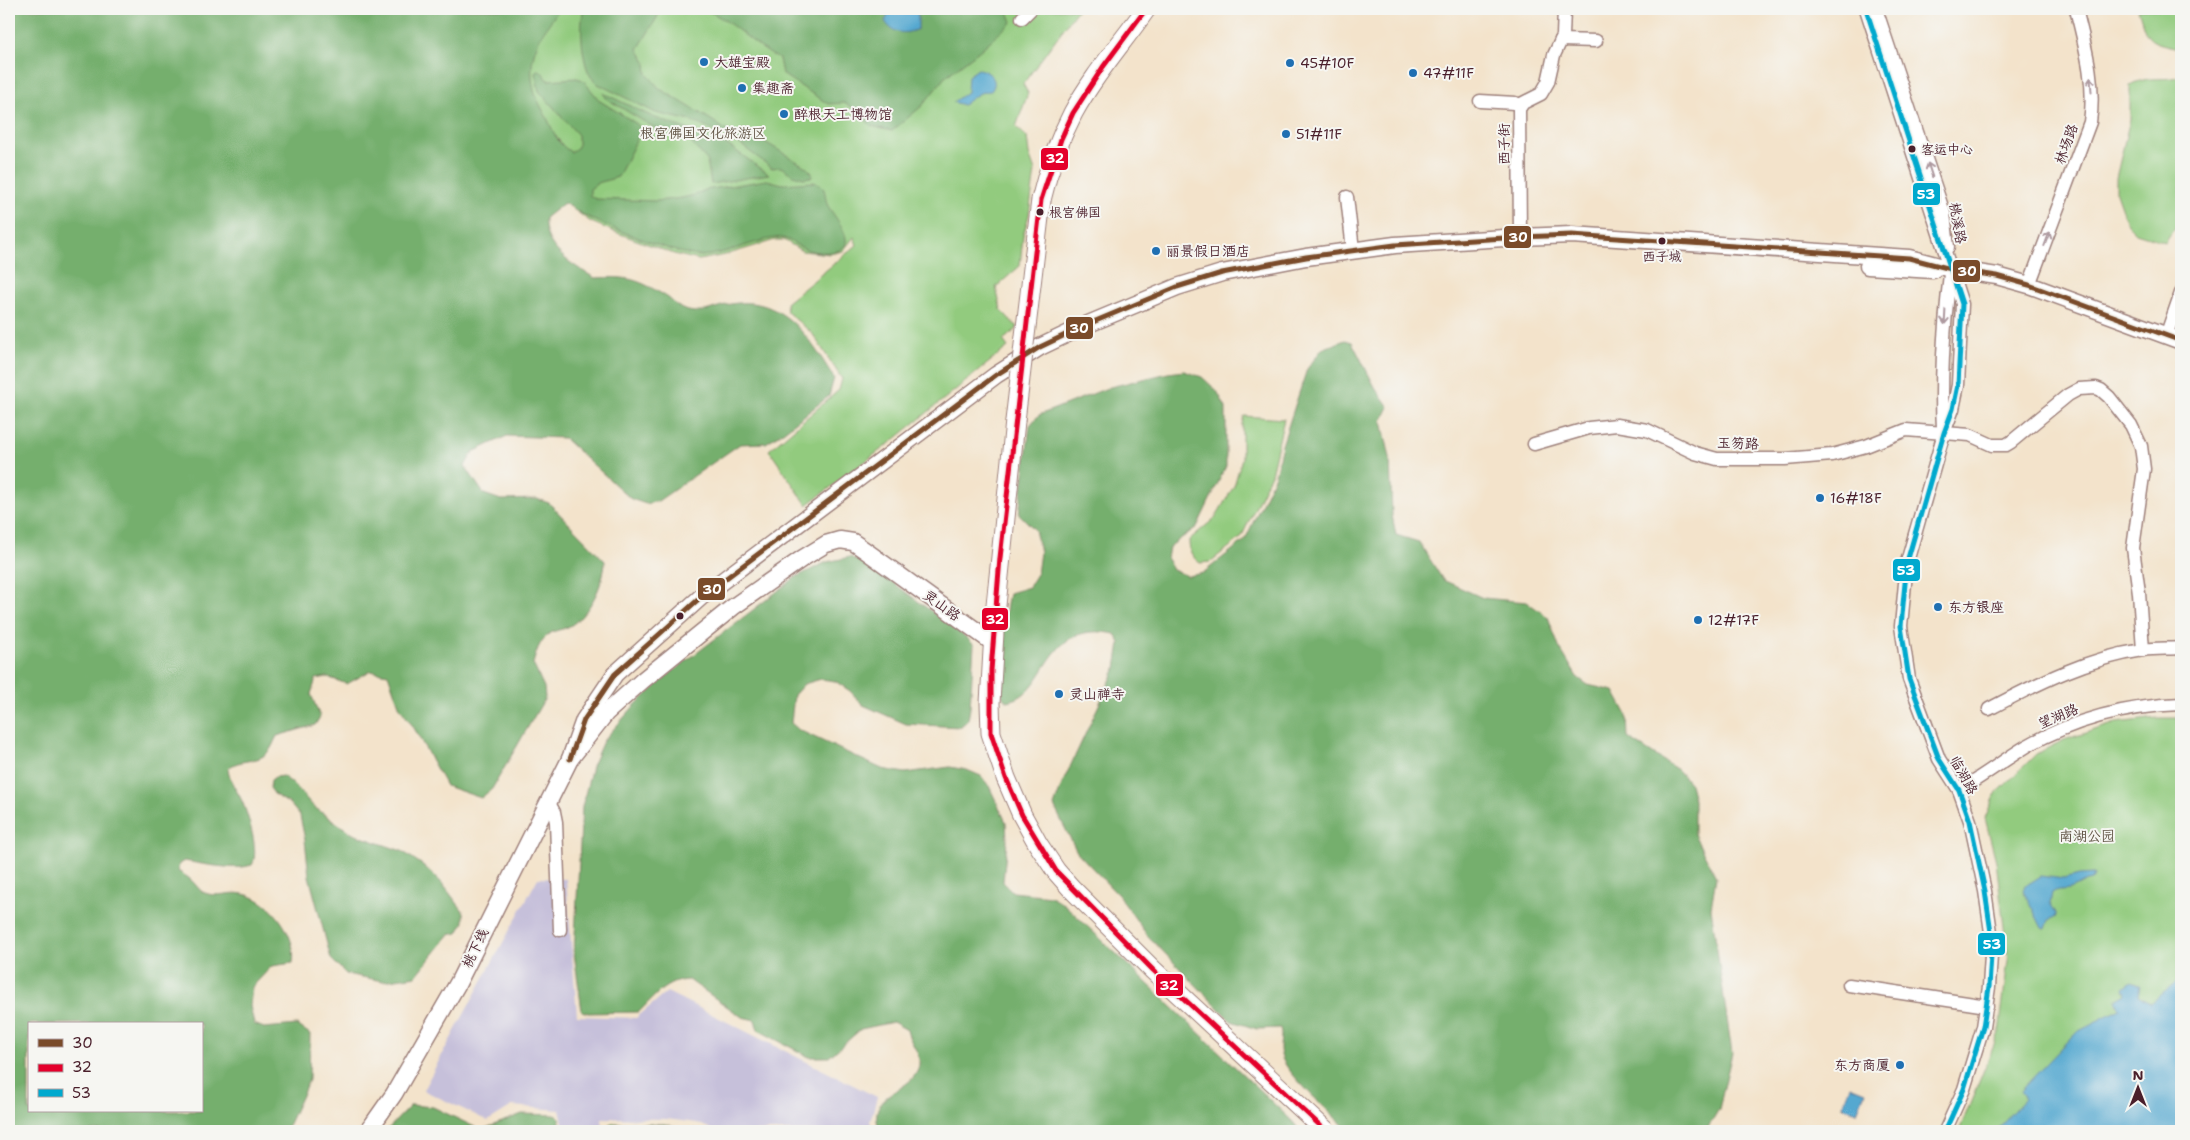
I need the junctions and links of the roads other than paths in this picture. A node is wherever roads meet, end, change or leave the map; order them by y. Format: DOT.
graph roads {
  1 [pos="1146,9"];
  2 [pos="1564,9"];
  3 [pos="1866,9"];
  4 [pos="1876,9"];
  5 [pos="2076,9"];
  6 [pos="1561,40"];
  7 [pos="1596,41"];
  8 [pos="1480,101"];
  9 [pos="1521,105"];
  10 [pos="1347,197"];
  11 [pos="1520,237"];
  12 [pos="1353,250"];
  13 [pos="1950,269"];
  14 [pos="2029,285"];
  15 [pos="2181,293"];
  16 [pos="2174,338"];
  17 [pos="1944,433"];
  18 [pos="1534,444"];
  19 [pos="992,642"];
  20 [pos="2181,648"];
  21 [pos="2143,650"];
  22 [pos="2181,704"];
  23 [pos="1990,709"];
  24 [pos="570,758"];
  25 [pos="1959,790"];
  26 [pos="548,801"];
  27 [pos="560,930"];
  28 [pos="1849,984"];
  29 [pos="1987,1006"];
  30 [pos="368,1131"];
  31 [pos="1326,1131"];
  32 [pos="1945,1131"];
  1 -- 19 [label="highway, bridge"];
  2 -- 6 [label="street, 西子街"];
  3 -- 13 [label="street, 桃溪路"];
  13 -- 4 [label="street, 桃溪路, one-way"];
  14 -- 5 [label="street, 林场路, one-way"];
  6 -- 7 [label="street"];
  6 -- 9 [label="street, 西子街"];
  8 -- 9 [label="street"];
  9 -- 11 [label="street, 西子街"];
  10 -- 12 [label="street"];
  11 -- 12 [label="main road"];
  11 -- 13 [label="main road"];
  12 -- 24 [label="main road"];
  13 -- 14 [label="main road"];
  13 -- 17 [label="street, 临湖路"];
  14 -- 16 [label="main road"];
  15 -- 16 [label="street"];
  17 -- 18 [label="street, 玉笏路"];
  17 -- 21 [label="street, 玉笏路"];
  17 -- 25 [label="street, 临湖路"];
  19 -- 24 [label="main road, 灵山路"];
  19 -- 31 [label="highway"];
  20 -- 21 [label="street"];
  21 -- 23 [label="street"];
  22 -- 25 [label="street, 望湖路"];
  24 -- 26 [label="main road, 桃下线"];
  25 -- 29 [label="street, 临湖路"];
  26 -- 27 [label="street"];
  26 -- 30 [label="main road, 桃下线"];
  28 -- 29 [label="street"];
  29 -- 32 [label="street, 临湖路"];
}
